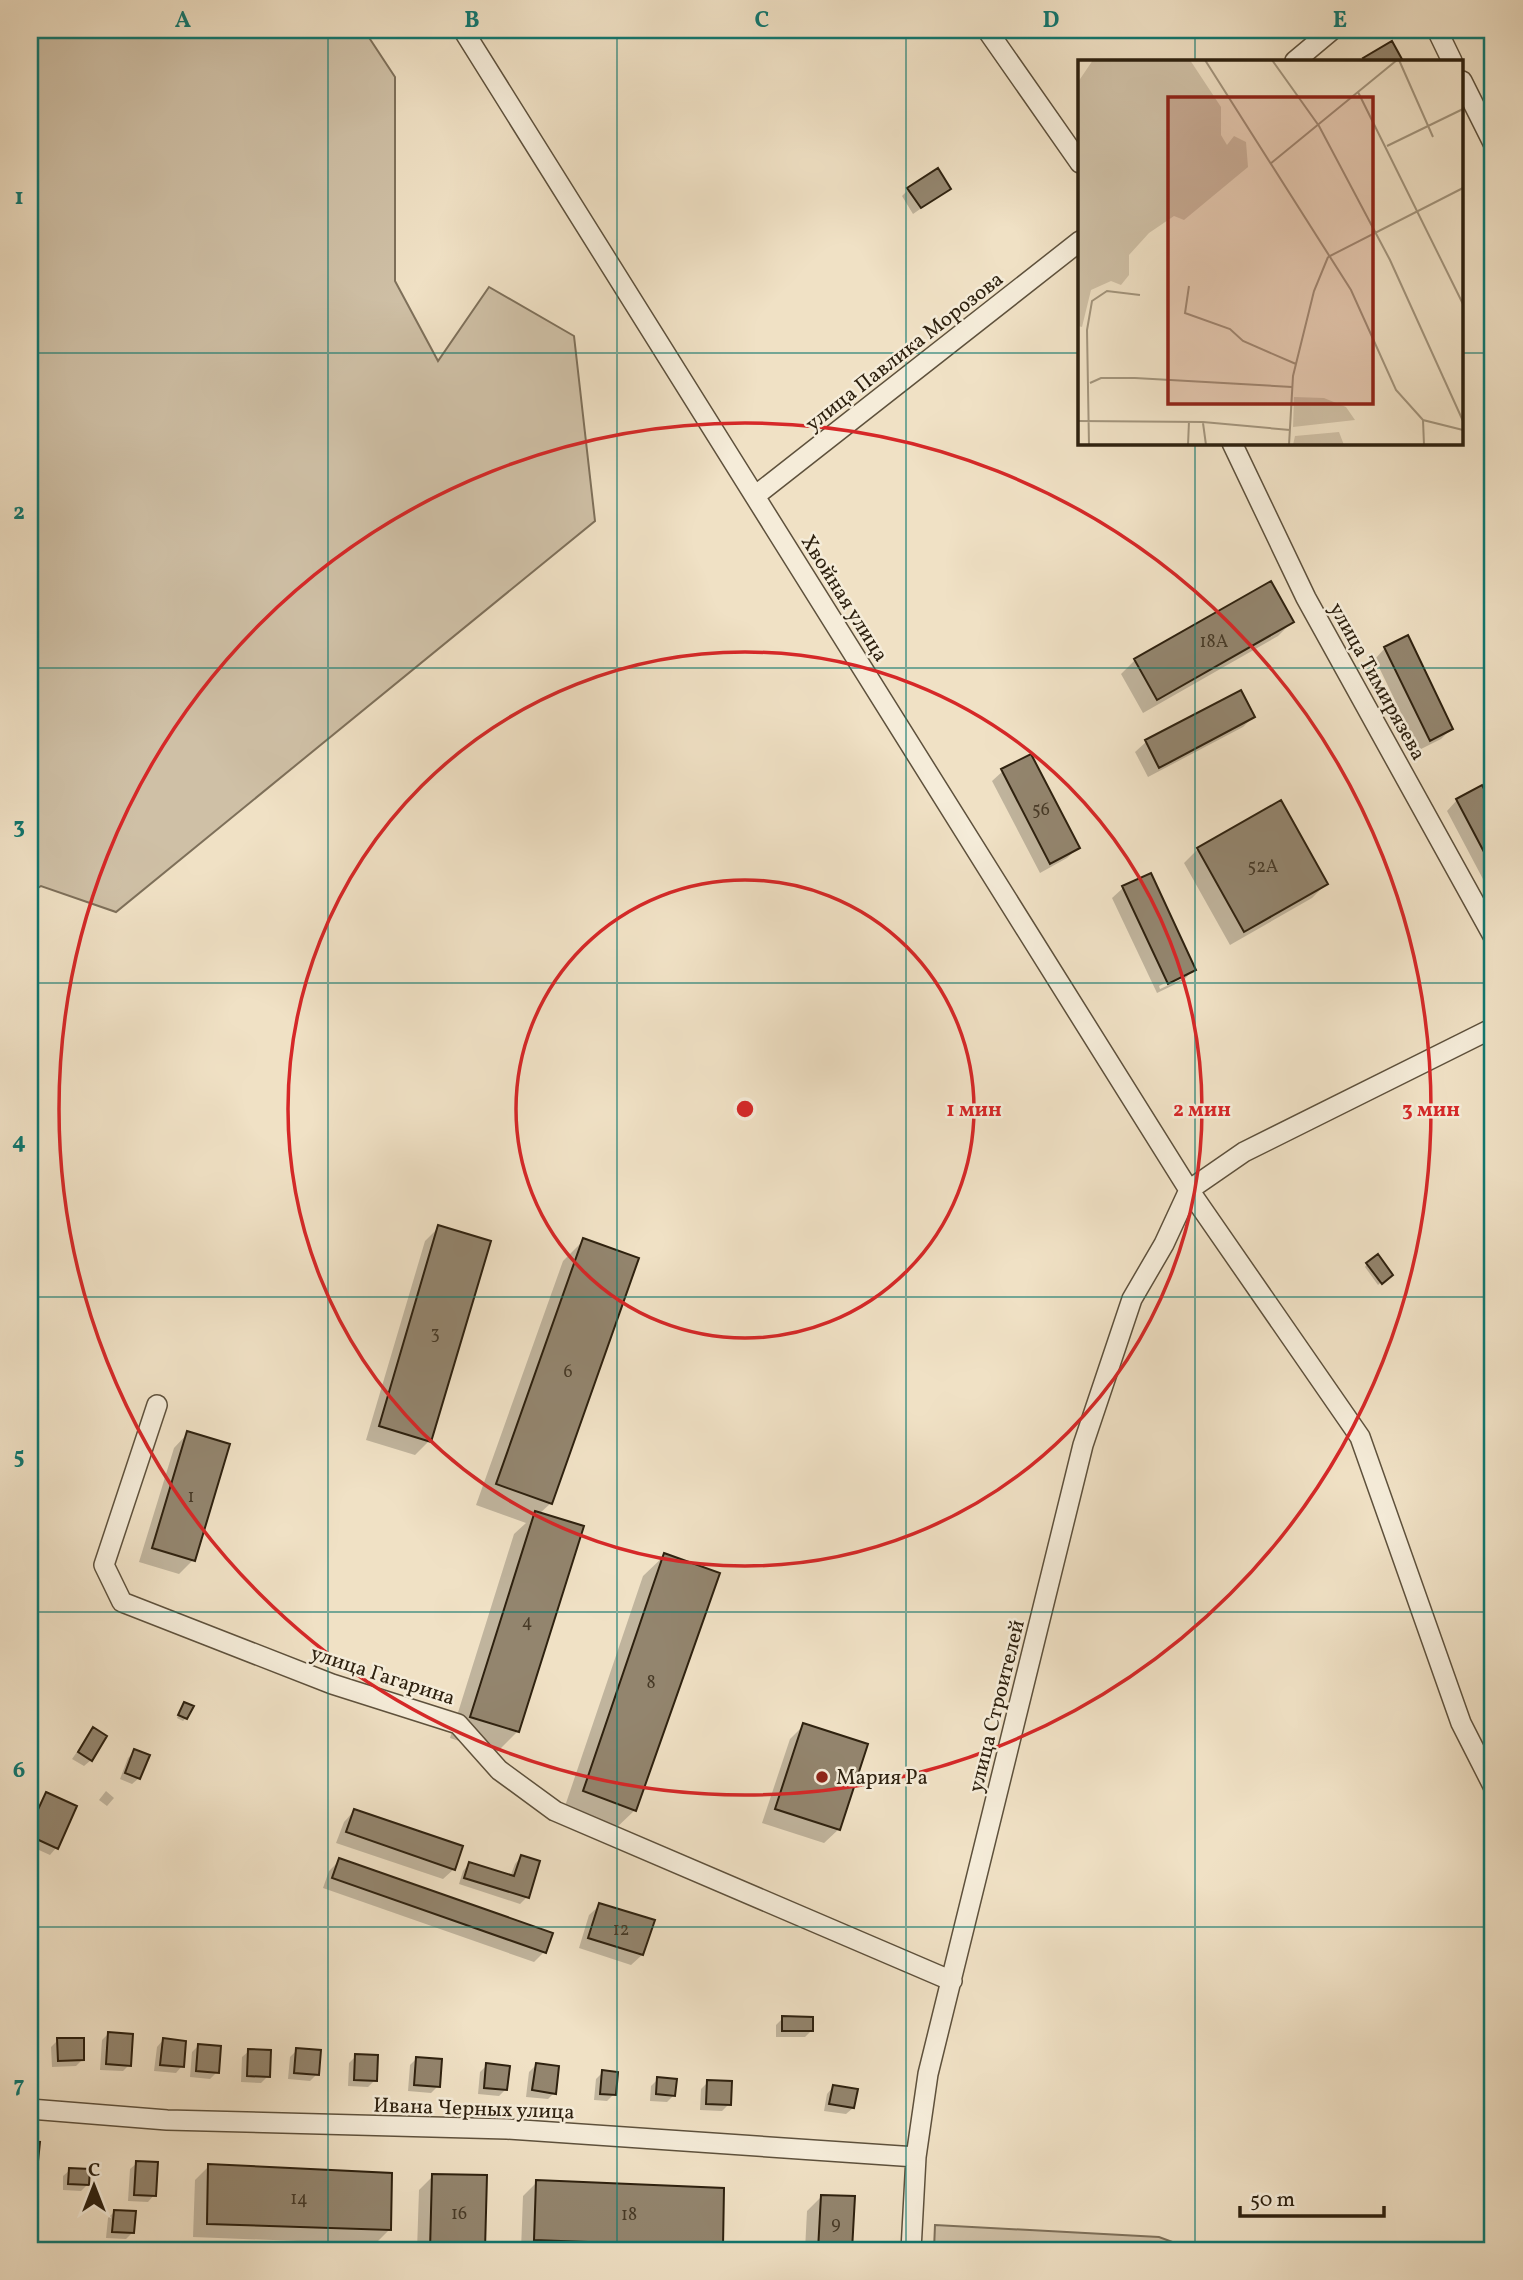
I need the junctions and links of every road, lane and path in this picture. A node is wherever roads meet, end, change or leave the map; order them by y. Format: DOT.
graph roads {
  1 [pos="463,30"];
  2 [pos="987,30"];
  3 [pos="1332,30"];
  4 [pos="1437,30"];
  5 [pos="1296,60"];
  6 [pos="1452,60"];
  7 [pos="1464,85"];
  8 [pos="1493,143"];
  9 [pos="1078,160"];
  10 [pos="1078,243"];
  11 [pos="1232,444"];
  12 [pos="755,496"];
  13 [pos="1493,936"];
  14 [pos="1493,1028"];
  15 [pos="1189,1190"];
  16 [pos="157,1405"];
  17 [pos="1493,1786"];
  18 [pos="952,1981"];
  19 [pos="30,2109"];
  20 [pos="916,2157"];
  21 [pos="911,2250"];
  1 -- 12 [label="street, Хвойная улица"];
  2 -- 9 [label="street"];
  3 -- 5 [label="street"];
  4 -- 6 [label="street"];
  7 -- 8 [label="street"];
  10 -- 12 [label="street, улица Павлика Морозова"];
  11 -- 13 [label="street, улица Тимирязева"];
  12 -- 15 [label="street, Хвойная улица"];
  14 -- 15 [label="street"];
  15 -- 17 [label="street, Хвойная улица"];
  15 -- 18 [label="street, улица Строителей"];
  16 -- 18 [label="street, улица Гагарина"];
  18 -- 20 [label="street, улица Строителей"];
  19 -- 20 [label="street, Ивана Черных улица"];
  20 -- 21 [label="street, улица Строителей"];
}
